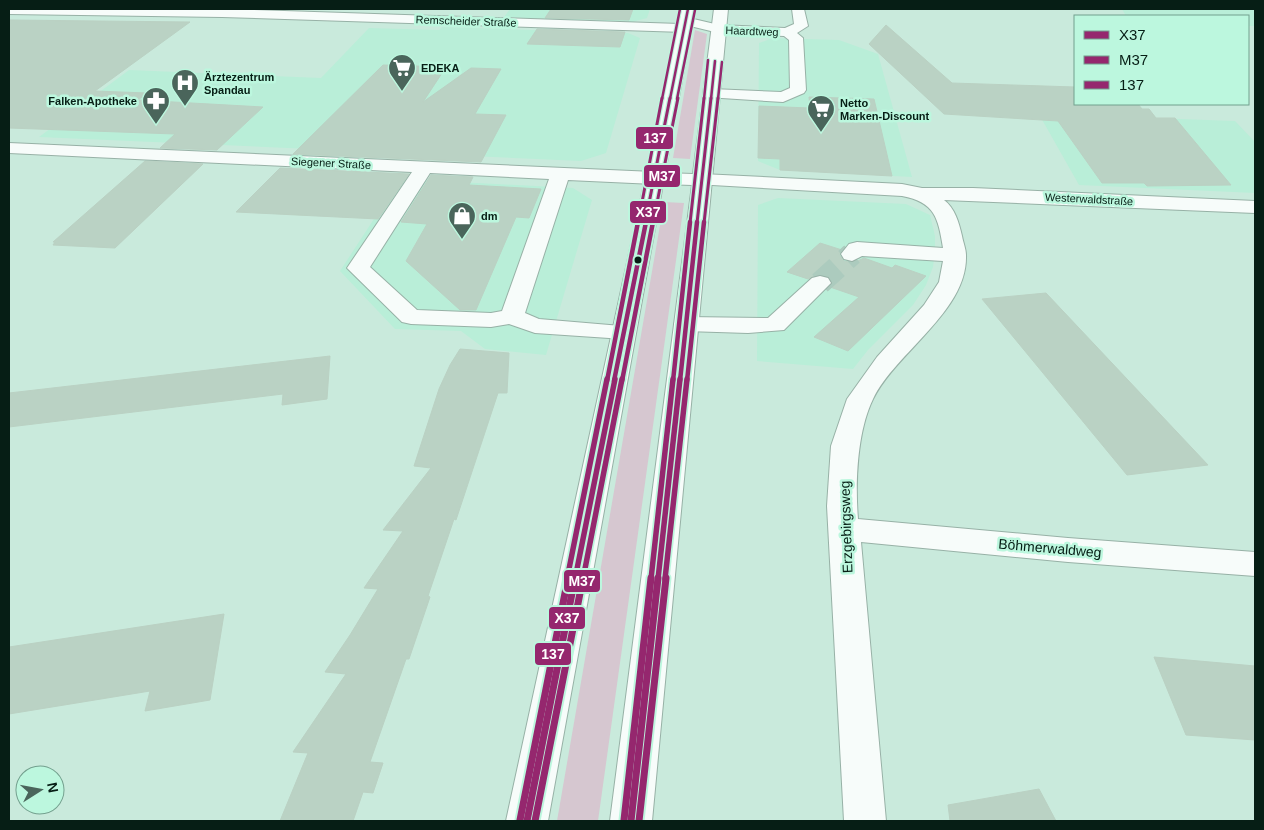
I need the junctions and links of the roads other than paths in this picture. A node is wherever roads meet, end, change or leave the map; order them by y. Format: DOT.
graph roads {
  1 [pos="721,9"];
  2 [pos="798,9"];
  3 [pos="9,10"];
  4 [pos="126,10"];
  5 [pos="686,19"];
  6 [pos="719,29"];
  7 [pos="787,32"];
  8 [pos="712,94"];
  9 [pos="9,148"];
  10 [pos="424,168"];
  11 [pos="560,174"];
  12 [pos="654,178"];
  13 [pos="702,180"];
  14 [pos="922,194"];
  15 [pos="1255,207"];
  16 [pos="942,208"];
  17 [pos="852,254"];
  18 [pos="955,255"];
  19 [pos="820,283"];
  20 [pos="512,316"];
  21 [pos="686,324"];
  22 [pos="624,332"];
  23 [pos="845,529"];
  24 [pos="1255,564"];
  25 [pos="527,821"];
  26 [pos="631,821"];
  27 [pos="865,821"];
  1 -- 6 [label="street"];
  2 -- 7 [label="street, Haardtweg"];
  3 -- 4 [label="street, Remscheider Straße"];
  4 -- 5 [label="street, Remscheider Straße"];
  5 -- 6 [label="street, Haardtweg"];
  5 -- 12 [label="street"];
  6 -- 7 [label="street, Haardtweg"];
  6 -- 8 [label="street"];
  7 -- 8 [label="street"];
  8 -- 13 [label="street"];
  9 -- 10 [label="street, Siegener Straße"];
  10 -- 11 [label="street, Siegener Straße"];
  10 -- 20 [label="street"];
  11 -- 12 [label="street, Siegener Straße"];
  11 -- 20 [label="street"];
  12 -- 13 [label="street, Siegener Straße"];
  12 -- 22 [label="street"];
  13 -- 14 [label="street, Westerwaldstraße"];
  13 -- 21 [label="street"];
  14 -- 15 [label="street, Westerwaldstraße"];
  14 -- 16 [label="street, Westerwaldstraße"];
  16 -- 18 [label="street, Erzgebirgsweg"];
  17 -- 18 [label="street"];
  18 -- 23 [label="street, Erzgebirgsweg"];
  19 -- 21 [label="street"];
  20 -- 22 [label="street"];
  21 -- 26 [label="street"];
  22 -- 25 [label="street"];
  23 -- 24 [label="street, Böhmerwaldweg"];
  23 -- 27 [label="street, Erzgebirgsweg"];
}
